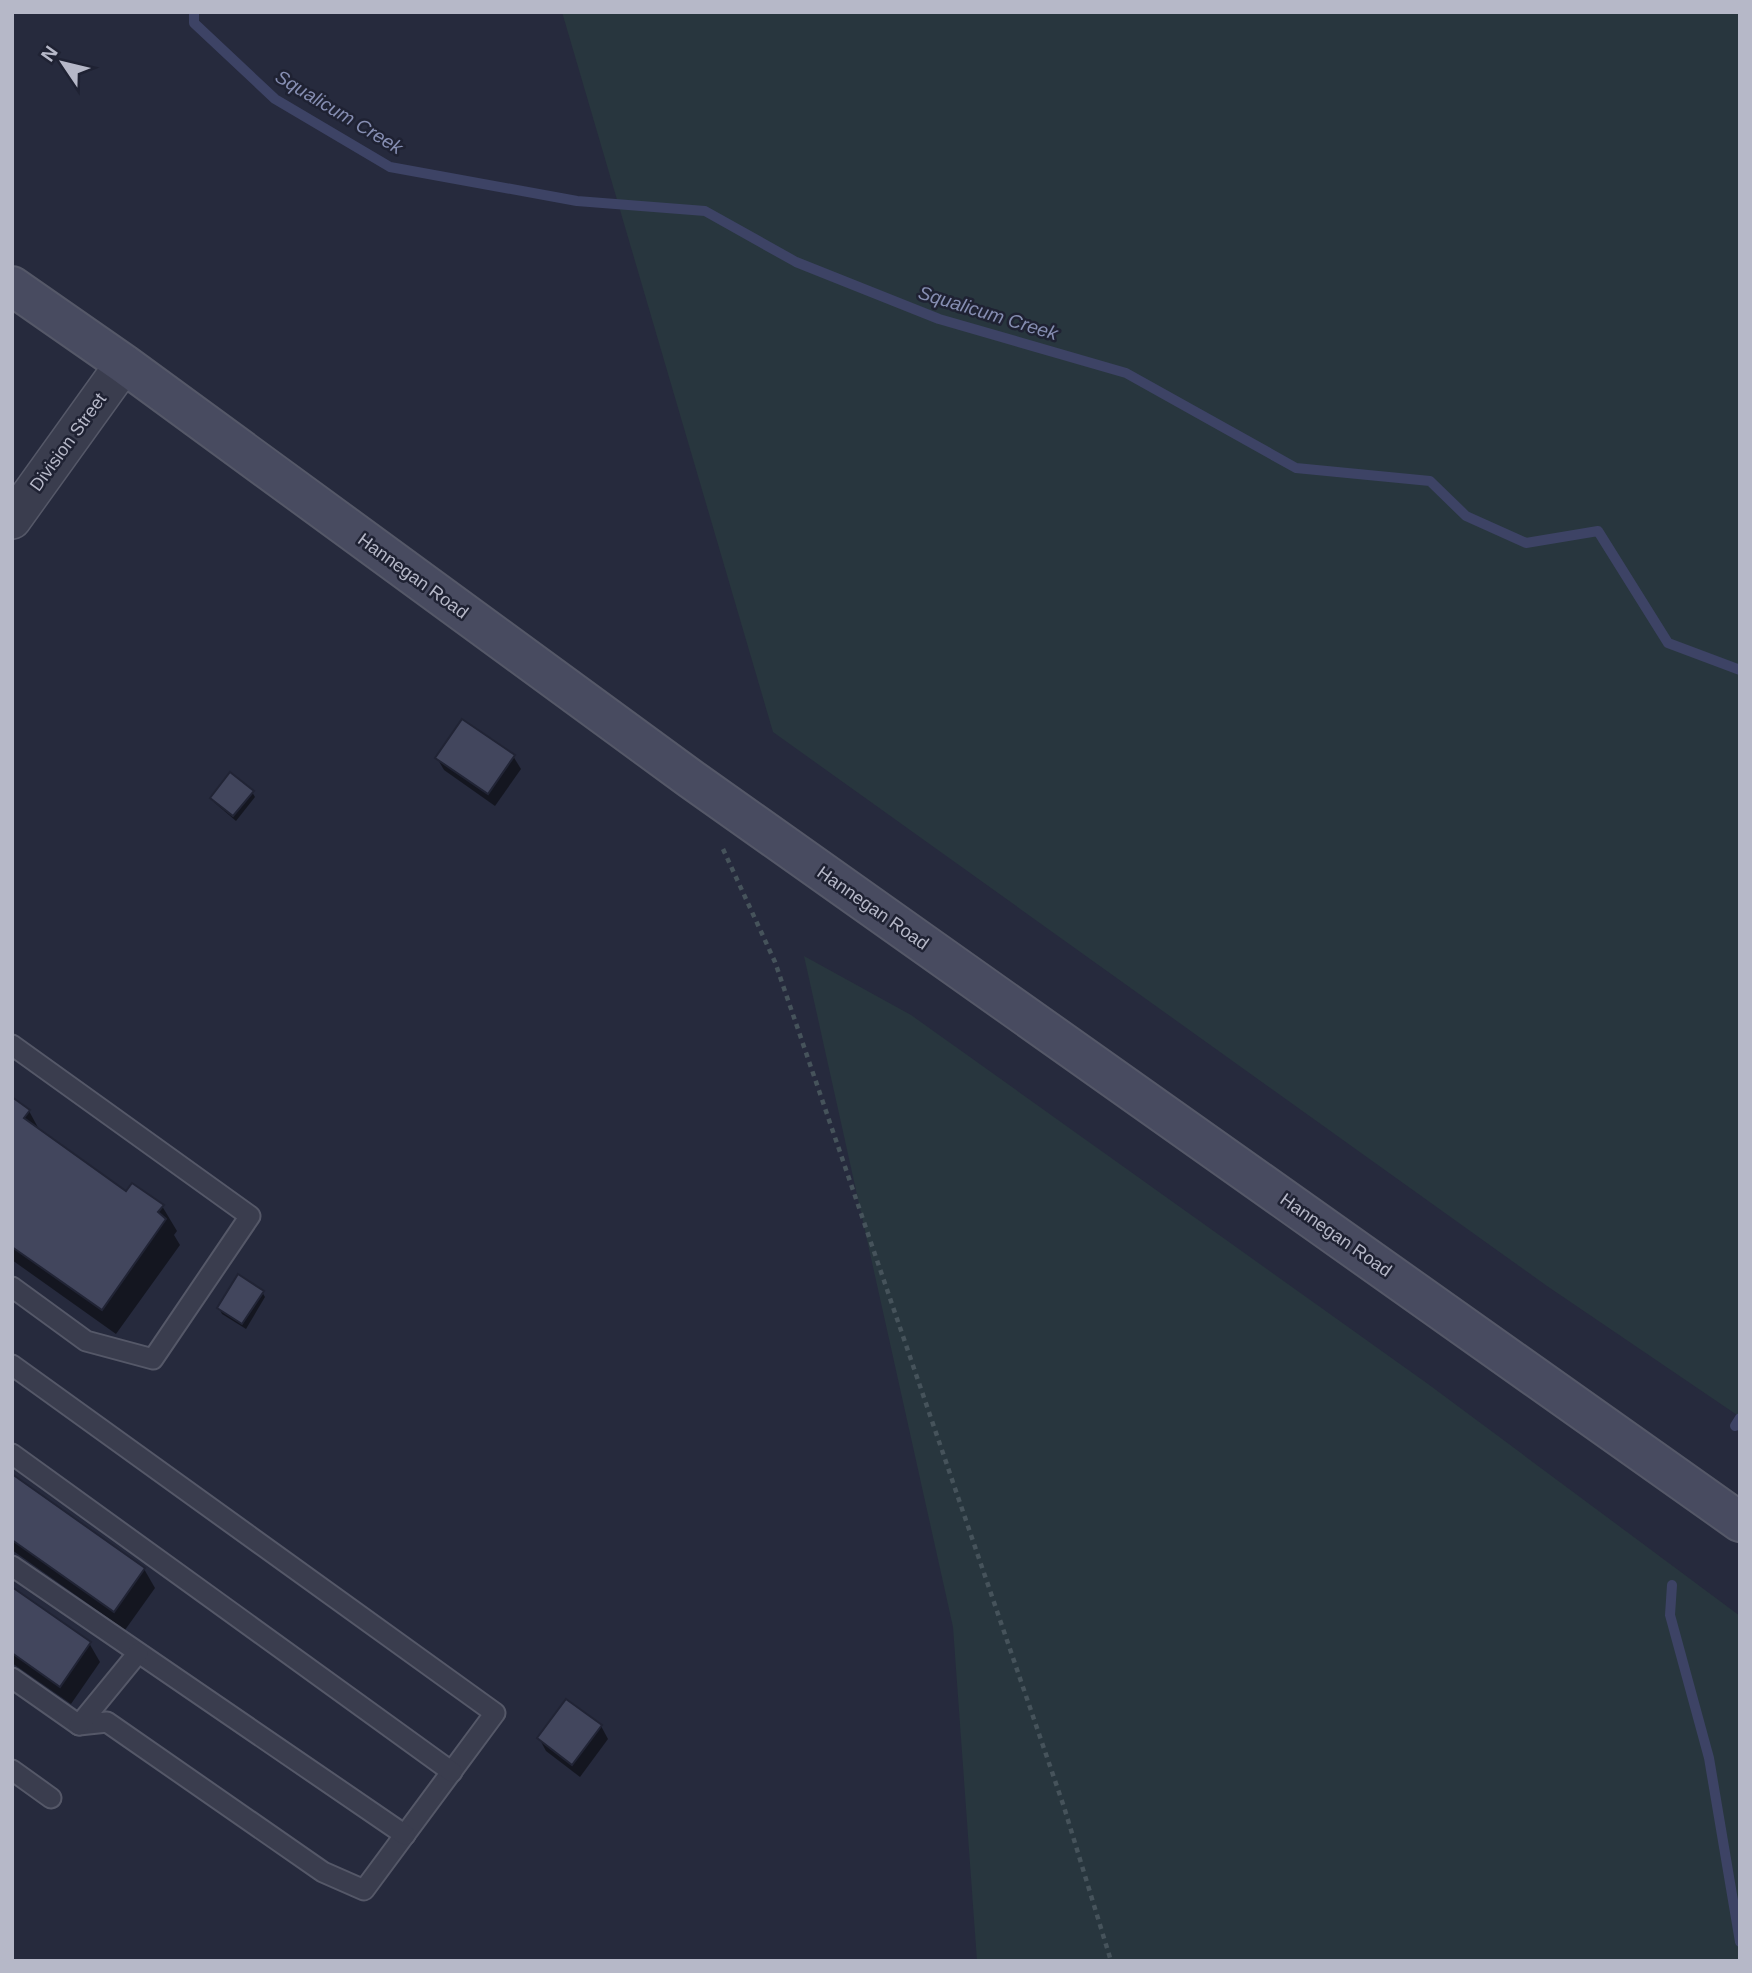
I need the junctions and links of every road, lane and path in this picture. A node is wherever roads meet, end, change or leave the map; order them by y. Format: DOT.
graph roads {
  1 [pos="12,286"];
  2 [pos="124,364"];
  3 [pos="12,520"];
  4 [pos="719,840"];
  5 [pos="12,1045"];
  6 [pos="12,1287"];
  7 [pos="12,1365"];
  8 [pos="12,1454"];
  9 [pos="1740,1521"];
  10 [pos="12,1566"];
  11 [pos="138,1653"];
  12 [pos="12,1678"];
  13 [pos="79,1725"];
  14 [pos="12,1770"];
  15 [pos="452,1772"];
  16 [pos="51,1798"];
  17 [pos="405,1835"];
  18 [pos="1111,1961"];
  1 -- 2 [label="main road, Hannegan Road"];
  2 -- 3 [label="street, Division Street"];
  2 -- 9 [label="main road, Hannegan Road"];
  4 -- 18 [label="path"];
  5 -- 6 [label="lane"];
  7 -- 15 [label="lane"];
  8 -- 15 [label="lane"];
  10 -- 11 [label="lane"];
  11 -- 13 [label="lane"];
  11 -- 17 [label="lane"];
  12 -- 13 [label="lane"];
  13 -- 17 [label="lane"];
  14 -- 16 [label="lane"];
  15 -- 17 [label="lane"];
}
